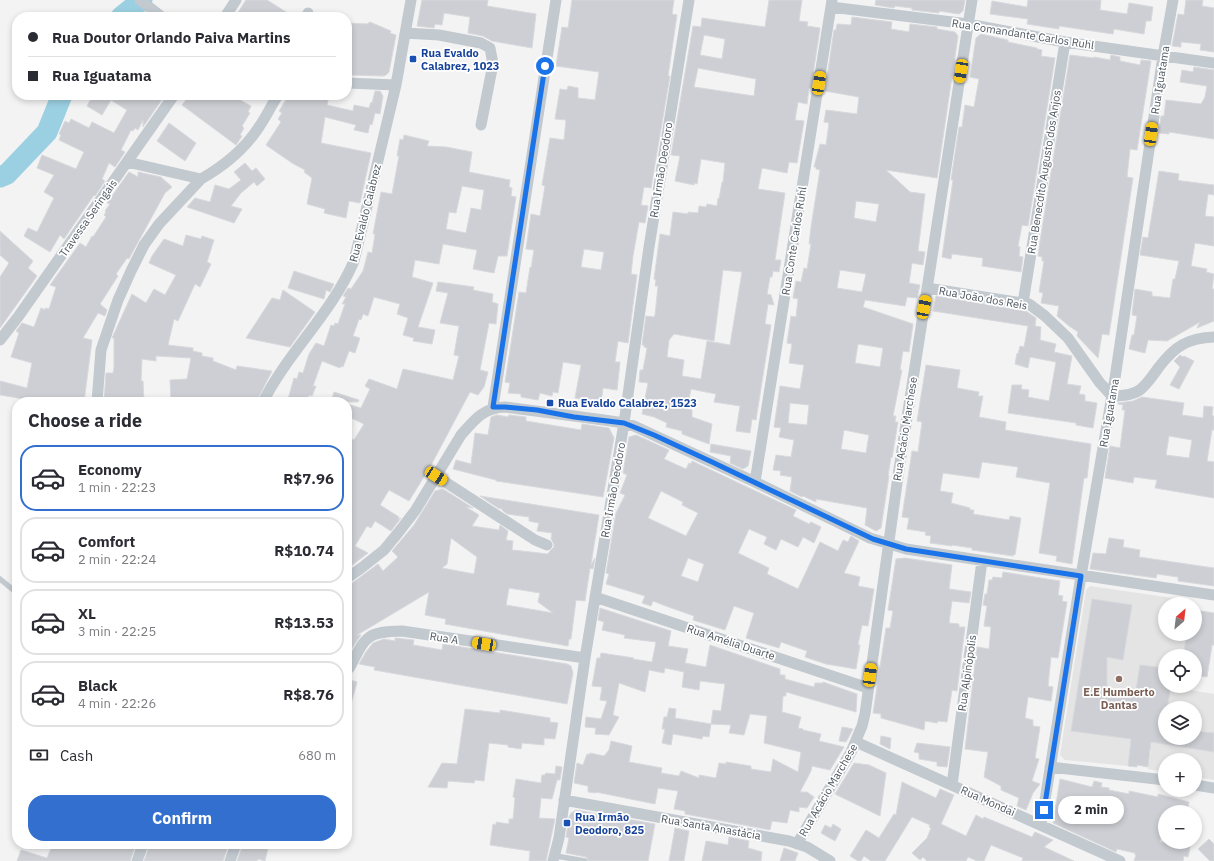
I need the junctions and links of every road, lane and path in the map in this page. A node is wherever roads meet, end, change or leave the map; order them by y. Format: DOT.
graph roads {
  1 [pos="140,0"];
  2 [pos="236,0"];
  3 [pos="411,0"];
  4 [pos="556,0"];
  5 [pos="689,0"];
  6 [pos="972,0"];
  7 [pos="1173,0"];
  8 [pos="831,3"];
  9 [pos="156,12"];
  10 [pos="228,12"];
  11 [pos="968,24"];
  12 [pos="405,33"];
  13 [pos="1066,42"];
  14 [pos="1163,56"];
  15 [pos="1214,64"];
  16 [pos="352,83"];
  17 [pos="396,85"];
  18 [pos="170,100"];
  19 [pos="275,100"];
  20 [pos="481,125"];
  21 [pos="127,162"];
  22 [pos="201,179"];
  23 [pos="927,288"];
  24 [pos="1023,303"];
  25 [pos="1214,337"];
  26 [pos="0,340"];
  27 [pos="1112,396"];
  28 [pos="97,397"];
  29 [pos="265,397"];
  30 [pos="493,407"];
  31 [pos="624,423"];
  32 [pos="436,476"];
  33 [pos="755,482"];
  34 [pos="890,544"];
  35 [pos="547,545"];
  36 [pos="982,561"];
  37 [pos="352,575"];
  38 [pos="1081,576"];
  39 [pos="0,579"];
  40 [pos="12,589"];
  41 [pos="1214,595"];
  42 [pos="594,597"];
  43 [pos="584,658"];
  44 [pos="352,664"];
  45 [pos="868,688"];
  46 [pos="856,742"];
  47 [pos="1050,767"];
  48 [pos="1158,779"];
  49 [pos="952,785"];
  50 [pos="1202,786"];
  51 [pos="1214,788"];
  52 [pos="564,800"];
  53 [pos="1041,825"];
  54 [pos="797,844"];
  55 [pos="141,849"];
  56 [pos="234,849"];
  57 [pos="554,858"];
  58 [pos="137,861"];
  59 [pos="230,861"];
  60 [pos="585,861"];
  61 [pos="830,861"];
  62 [pos="1120,861"];
  1 -- 9 [label="street"];
  2 -- 10 [label="street"];
  3 -- 12 [label="street, Rua Evaldo Calabrez"];
  4 -- 30 [label="street"];
  5 -- 31 [label="street, Rua Irmão Deodoro"];
  6 -- 11 [label="street, Rua Acácio Marchese"];
  7 -- 14 [label="street, Rua Iguatama"];
  8 -- 11 [label="street, Rua Comandante Carlos Ruhl"];
  8 -- 33 [label="street, Rua Conte Carlos Ruhl"];
  11 -- 13 [label="street, Rua Comandante Carlos Ruhl"];
  11 -- 23 [label="street, Rua Acácio Marchese"];
  12 -- 17 [label="street, Rua Evaldo Calabrez"];
  12 -- 20 [label="street"];
  13 -- 14 [label="street, Rua Comandante Carlos Ruhl"];
  13 -- 24 [label="street, Rua Benecdito Augusto dos Anjos"];
  14 -- 15 [label="street, Rua Comandante Carlos Ruhl"];
  14 -- 27 [label="street, Rua Iguatama"];
  16 -- 17 [label="street"];
  17 -- 29 [label="street, Rua Evaldo Calabrez"];
  18 -- 21 [label="street, Travessa Seringais"];
  19 -- 22 [label="street"];
  21 -- 22 [label="street"];
  21 -- 26 [label="street, Travessa Seringais"];
  22 -- 28 [label="street"];
  23 -- 24 [label="street, Rua João dos Reis"];
  23 -- 34 [label="street, Rua Acácio Marchese"];
  24 -- 27 [label="street, Rua João dos Reis"];
  25 -- 27 [label="street"];
  27 -- 38 [label="street, Rua Iguatama"];
  30 -- 31 [label="street"];
  30 -- 32 [label="street"];
  31 -- 33 [label="street"];
  31 -- 42 [label="street, Rua Irmão Deodoro"];
  32 -- 35 [label="street"];
  32 -- 37 [label="street"];
  33 -- 34 [label="street"];
  34 -- 36 [label="street"];
  34 -- 45 [label="street, Rua Acácio Marchese"];
  36 -- 38 [label="street"];
  36 -- 49 [label="street, Rua Alpinópolis"];
  38 -- 41 [label="street"];
  38 -- 47 [label="street, Rua Iguatama"];
  39 -- 40 [label="lane"];
  42 -- 43 [label="street, Rua Irmão Deodoro"];
  42 -- 45 [label="street, Rua Amélia Duarte"];
  43 -- 44 [label="street, Rua A"];
  43 -- 52 [label="street, Rua Irmão Deodoro"];
  45 -- 46 [label="street, Rua Acácio Marchese"];
  46 -- 49 [label="street, Rua Mondai"];
  46 -- 54 [label="street, Rua Acácio Marchese"];
  47 -- 48 [label="street"];
  47 -- 53 [label="street, Rua Iguatama"];
  49 -- 53 [label="street, Rua Mondai"];
  50 -- 51 [label="street"];
  52 -- 54 [label="street, Rua Santa Anastácia"];
  52 -- 57 [label="street, Rua Irmão Deodoro"];
  53 -- 62 [label="street, Rua Mondai"];
  54 -- 61 [label="street, Rua Santa Anastácia"];
  55 -- 58 [label="street"];
  56 -- 59 [label="street"];
  57 -- 60 [label="lane"];
}
